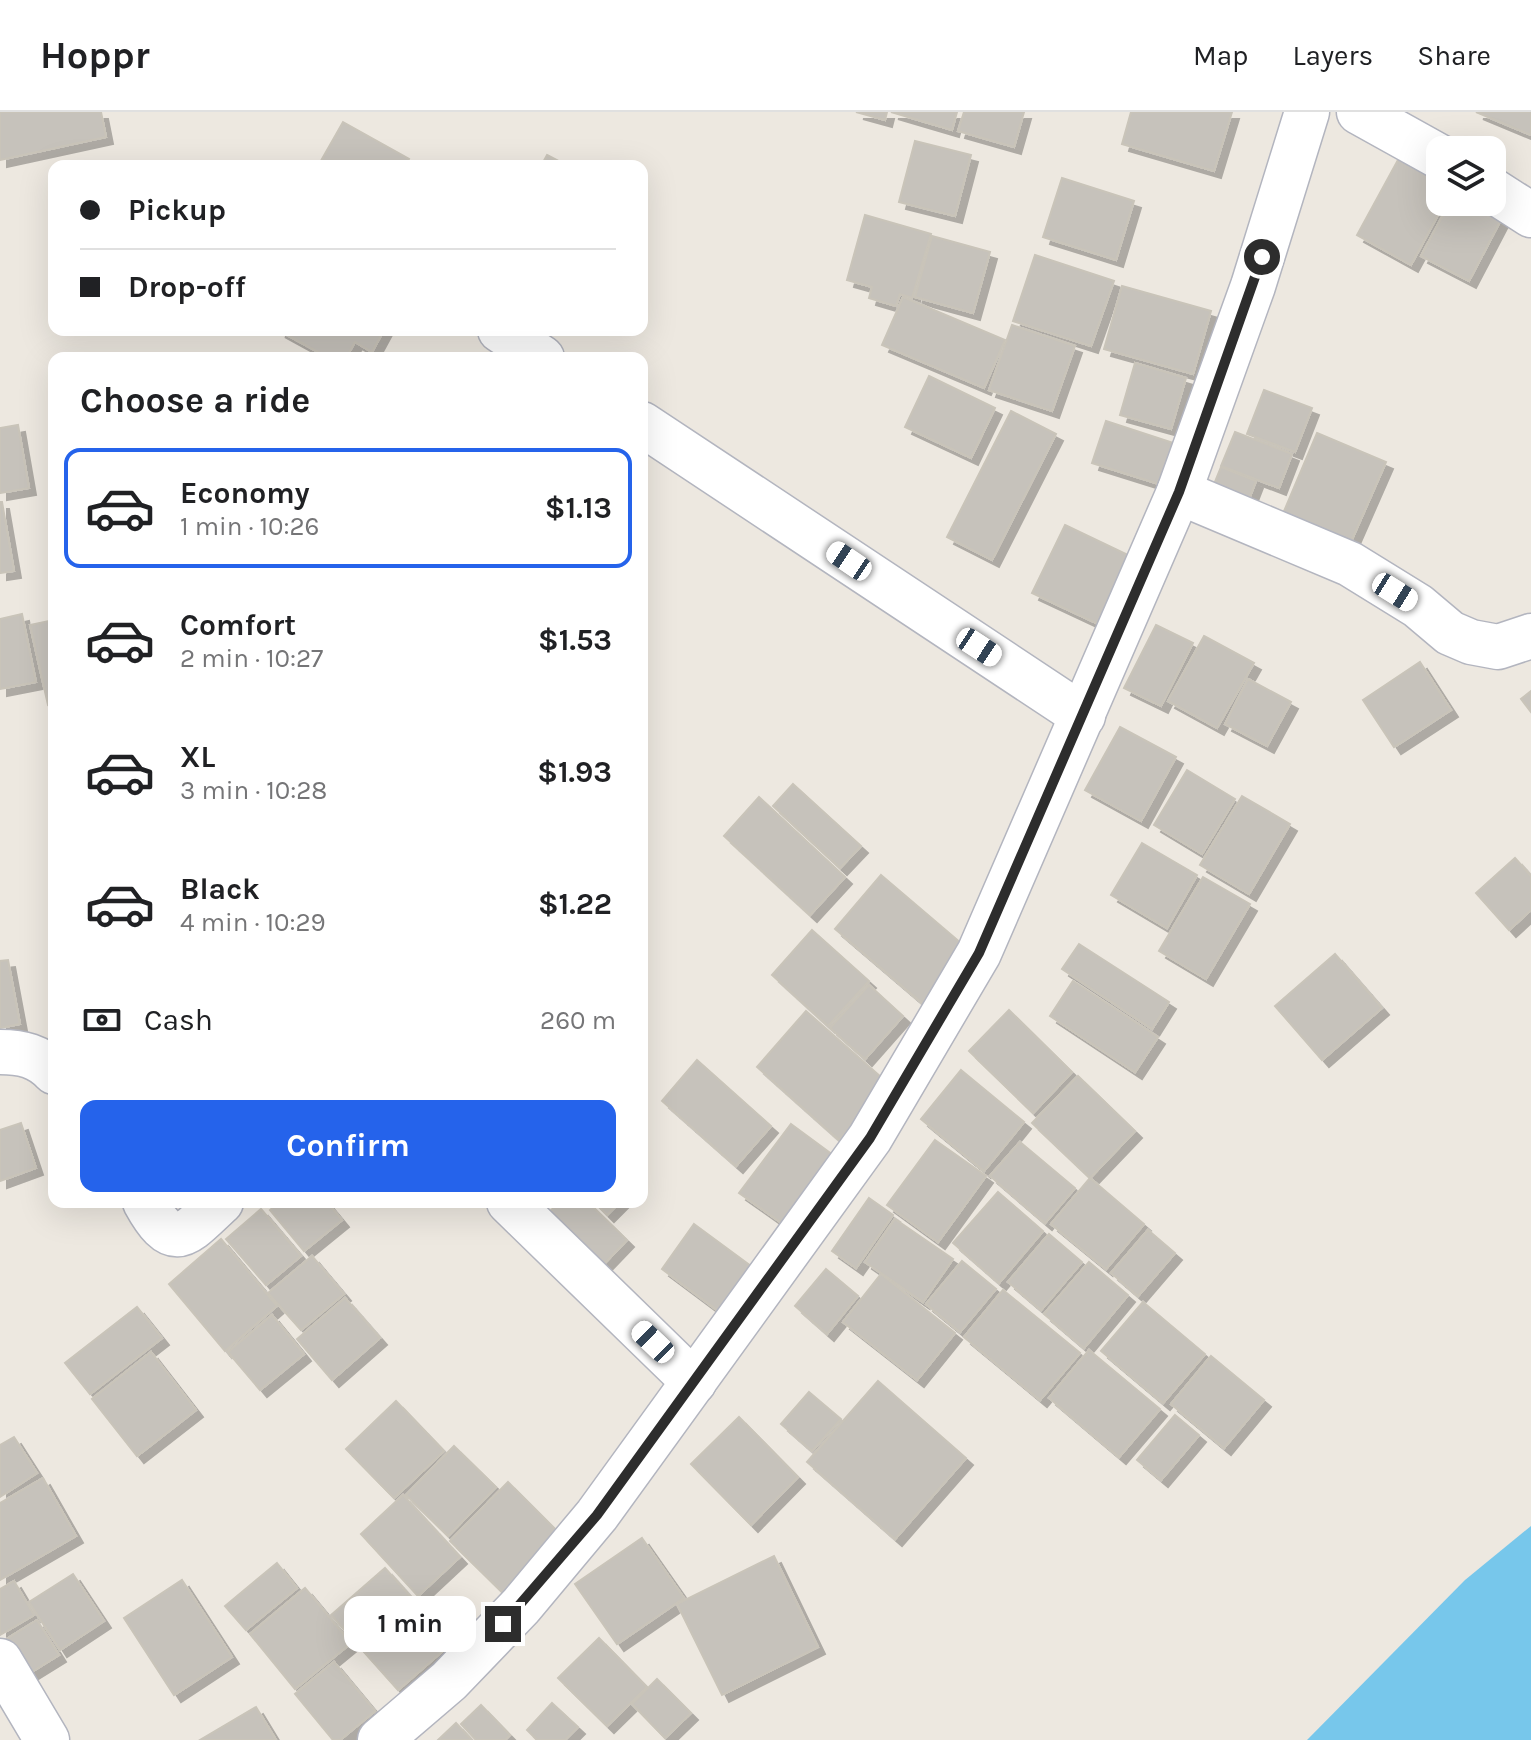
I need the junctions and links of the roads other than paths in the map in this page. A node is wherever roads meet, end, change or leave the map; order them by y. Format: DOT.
graph roads {
  1 [pos="1307,112"];
  2 [pos="1359,112"];
  3 [pos="1426,149"];
  4 [pos="1506,199"];
  5 [pos="1531,215"];
  6 [pos="509,336"];
  7 [pos="533,352"];
  8 [pos="648,428"];
  9 [pos="1179,492"];
  10 [pos="1531,636"];
  11 [pos="1083,716"];
  12 [pos="0,1052"];
  13 [pos="48,1066"];
  14 [pos="148,1208"];
  15 [pos="214,1208"];
  16 [pos="515,1208"];
  17 [pos="694,1382"];
  18 [pos="0,1661"];
  19 [pos="47,1740"];
  20 [pos="380,1740"];
  1 -- 9 [label="street"];
  2 -- 3 [label="street"];
  4 -- 5 [label="street"];
  6 -- 7 [label="street"];
  8 -- 11 [label="street"];
  9 -- 10 [label="street"];
  9 -- 11 [label="street"];
  11 -- 17 [label="street"];
  12 -- 13 [label="street"];
  14 -- 15 [label="street"];
  16 -- 17 [label="street"];
  17 -- 20 [label="street"];
  18 -- 19 [label="street"];
}
